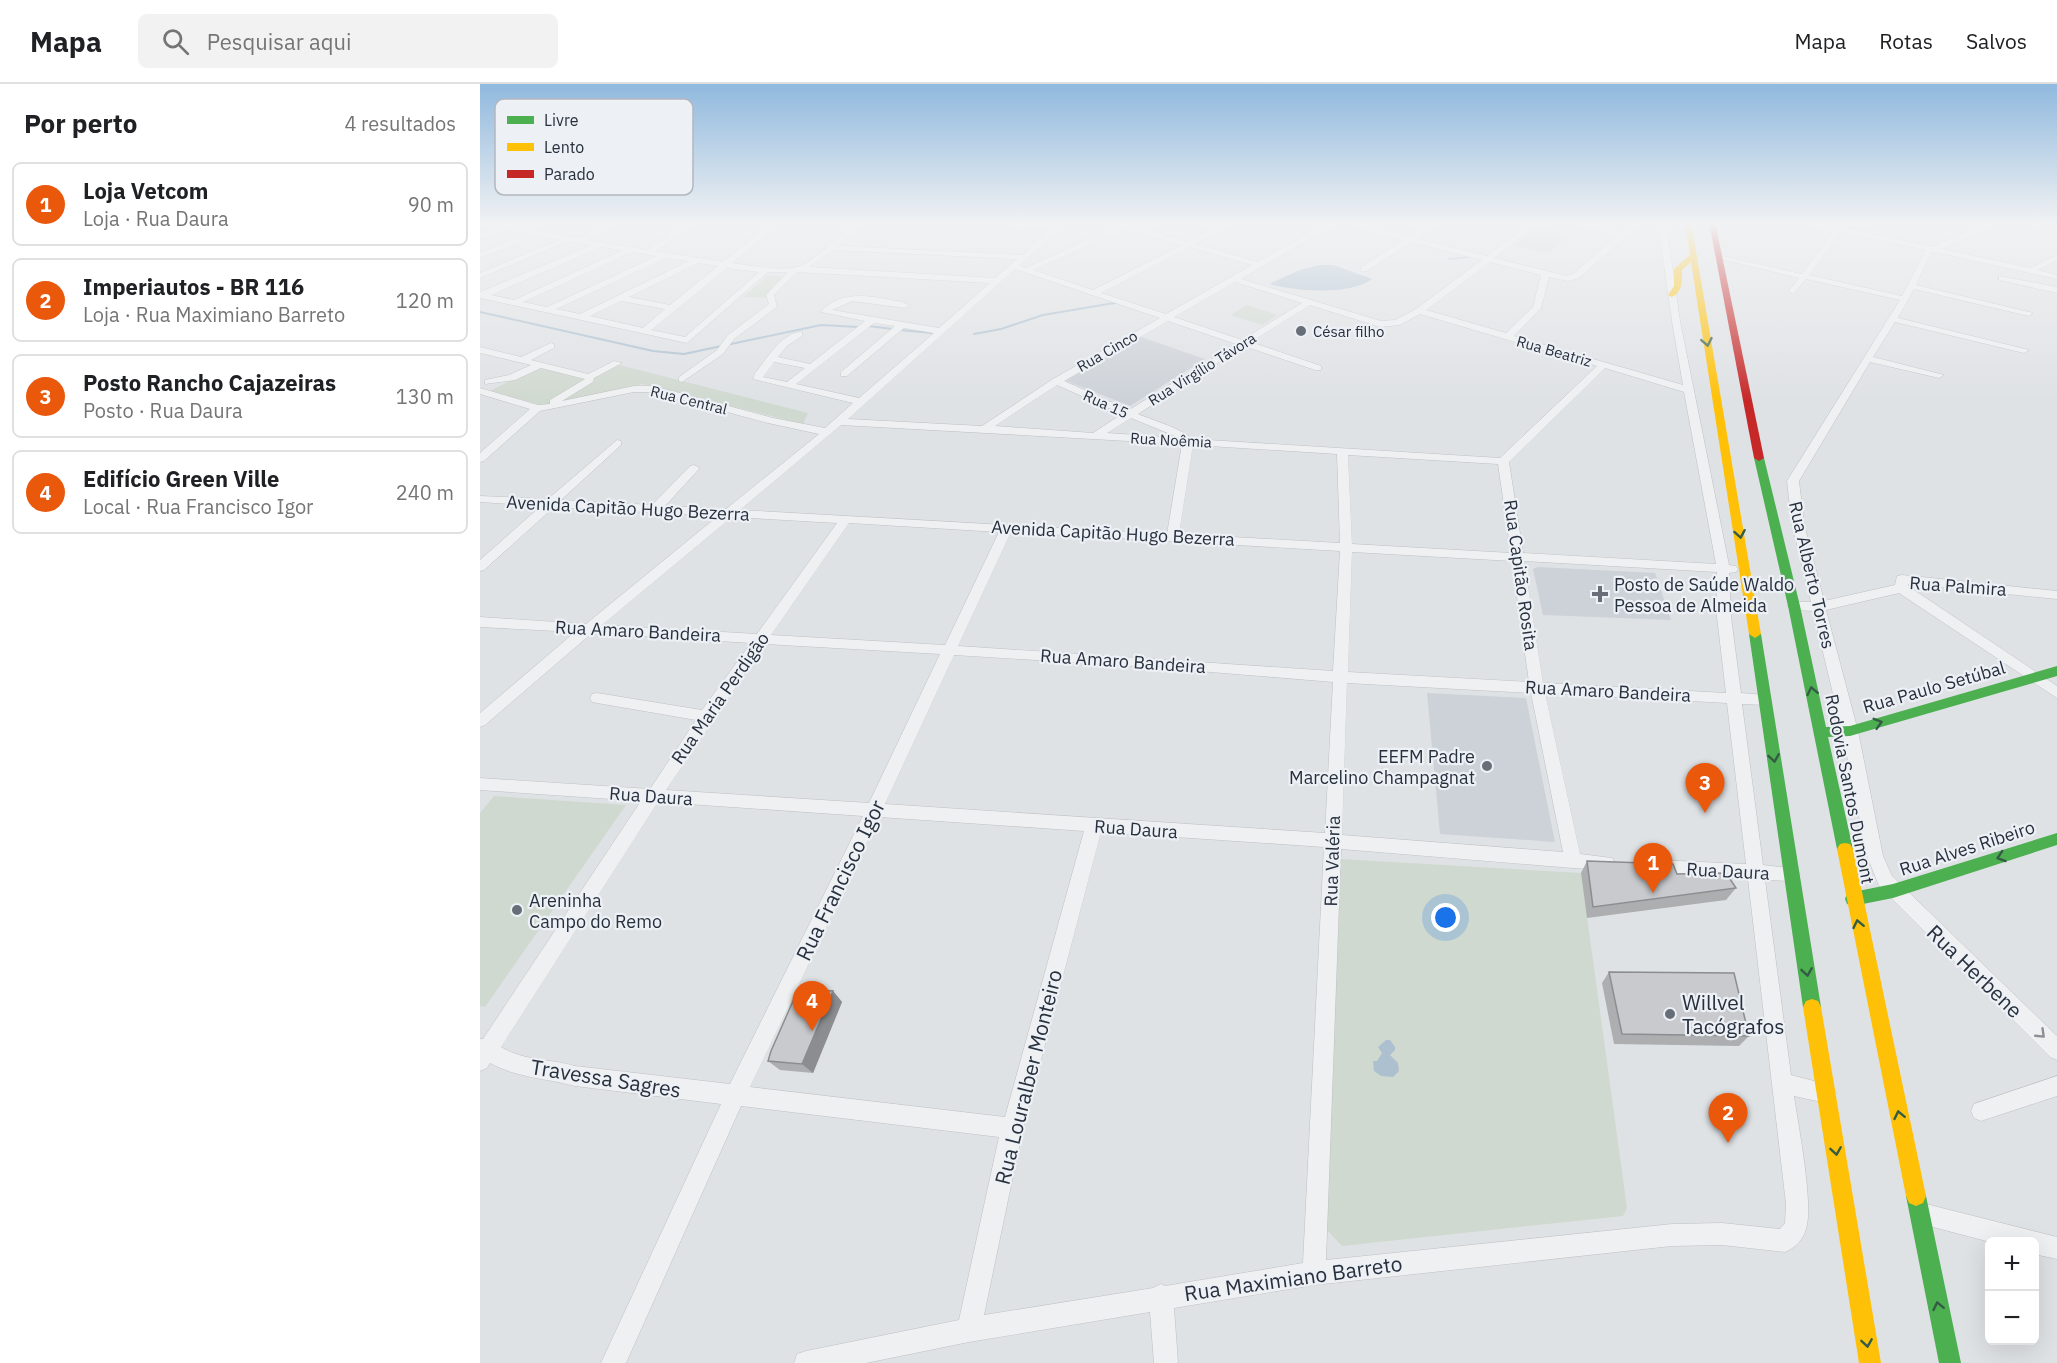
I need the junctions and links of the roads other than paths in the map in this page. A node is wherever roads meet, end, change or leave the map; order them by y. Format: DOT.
graph roads {
  1 [pos="512,282"];
  2 [pos="560,282"];
  3 [pos="608,282"];
  4 [pos="654,282"];
  5 [pos="704,282"];
  6 [pos="753,282"];
  7 [pos="784,282"];
  8 [pos="996,282"];
  9 [pos="1061,282"];
  10 [pos="1116,282"];
  11 [pos="1229,282"];
  12 [pos="1243,282"];
  13 [pos="1457,282"];
  14 [pos="1543,282"];
  15 [pos="1670,282"];
  16 [pos="1678,282"];
  17 [pos="1696,282"];
  18 [pos="1724,282"];
  19 [pos="1800,282"];
  20 [pos="1830,282"];
  21 [pos="1913,282"];
  22 [pos="2010,282"];
  23 [pos="1911,286"];
  24 [pos="2057,290"];
  25 [pos="1793,291"];
  26 [pos="1094,293"];
  27 [pos="1998,294"];
  28 [pos="481,295"];
  29 [pos="1672,295"];
  30 [pos="621,298"];
  31 [pos="1905,298"];
  32 [pos="516,302"];
  33 [pos="1309,302"];
  34 [pos="905,305"];
  35 [pos="1996,306"];
  36 [pos="672,308"];
  37 [pos="549,309"];
  38 [pos="1419,311"];
  39 [pos="2029,313"];
  40 [pos="583,316"];
  41 [pos="1167,316"];
  42 [pos="1892,319"];
  43 [pos="872,320"];
  44 [pos="901,326"];
  45 [pos="644,331"];
  46 [pos="941,331"];
  47 [pos="799,334"];
  48 [pos="1507,337"];
  49 [pos="1244,343"];
  50 [pos="551,346"];
  51 [pos="480,350"];
  52 [pos="2024,350"];
  53 [pos="771,359"];
  54 [pos="1868,359"];
  55 [pos="521,361"];
  56 [pos="617,363"];
  57 [pos="1603,365"];
  58 [pos="537,366"];
  59 [pos="813,367"];
  60 [pos="1318,368"];
  61 [pos="844,374"];
  62 [pos="1939,375"];
  63 [pos="589,377"];
  64 [pos="682,379"];
  65 [pos="1056,381"];
  66 [pos="482,384"];
  67 [pos="788,386"];
  68 [pos="1690,390"];
  69 [pos="862,402"];
  70 [pos="541,408"];
  71 [pos="1130,414"];
  72 [pos="839,422"];
  73 [pos="984,429"];
  74 [pos="827,432"];
  75 [pos="1095,436"];
  76 [pos="1188,441"];
  77 [pos="616,443"];
  78 [pos="1342,450"];
  79 [pos="480,459"];
  80 [pos="1503,461"];
  81 [pos="694,468"];
  82 [pos="480,499"];
  83 [pos="549,504"];
  84 [pos="654,510"];
  85 [pos="727,513"];
  86 [pos="846,519"];
  87 [pos="1007,527"];
  88 [pos="1173,536"];
  89 [pos="1346,546"];
  90 [pos="1518,555"];
  91 [pos="480,567"];
  92 [pos="1723,568"];
  93 [pos="1746,570"];
  94 [pos="1901,588"];
  95 [pos="2057,595"];
  96 [pos="1794,606"];
  97 [pos="1819,607"];
  98 [pos="480,622"];
  99 [pos="588,628"];
  100 [pos="761,638"];
  101 [pos="949,649"];
  102 [pos="2057,671"];
  103 [pos="1340,676"];
  104 [pos="2034,677"];
  105 [pos="1537,688"];
  106 [pos="2057,693"];
  107 [pos="1735,697"];
  108 [pos="597,698"];
  109 [pos="1765,700"];
  110 [pos="706,716"];
  111 [pos="480,720"];
  112 [pos="1850,731"];
  113 [pos="1821,732"];
  114 [pos="484,788"];
  115 [pos="652,797"];
  116 [pos="874,811"];
  117 [pos="1094,826"];
  118 [pos="2057,839"];
  119 [pos="1333,841"];
  120 [pos="1574,861"];
  121 [pos="1618,864"];
  122 [pos="1641,866"];
  123 [pos="1756,873"];
  124 [pos="1791,874"];
  125 [pos="1893,891"];
  126 [pos="1853,899"];
  127 [pos="2057,1050"];
  128 [pos="482,1053"];
  129 [pos="1783,1083"];
  130 [pos="2057,1086"];
  131 [pos="1827,1093"];
  132 [pos="736,1094"];
  133 [pos="1981,1112"];
  134 [pos="1012,1128"];
  135 [pos="1919,1214"];
  136 [pos="2013,1237"];
  137 [pos="2039,1243"];
  138 [pos="2057,1248"];
  139 [pos="1314,1273"];
  140 [pos="1161,1296"];
  141 [pos="969,1330"];
  142 [pos="613,1363"];
  143 [pos="806,1363"];
  144 [pos="1166,1363"];
  145 [pos="1870,1363"];
  146 [pos="1950,1363"];
  1 -- 28 [label="street"];
  2 -- 32 [label="street"];
  3 -- 37 [label="street"];
  4 -- 30 [label="street"];
  5 -- 36 [label="street"];
  6 -- 45 [label="street"];
  7 -- 64 [label="street"];
  8 -- 46 [label="street"];
  9 -- 26 [label="street"];
  10 -- 26 [label="street"];
  11 -- 41 [label="street, Rua Cinco"];
  12 -- 33 [label="street"];
  13 -- 38 [label="street"];
  14 -- 48 [label="street"];
  15 -- 29 [label="street"];
  16 -- 29 [label="main road"];
  17 -- 93 [label="main road, one-way"];
  18 -- 96 [label="main road, Rodovia Santos Dumont"];
  19 -- 25 [label="street"];
  20 -- 31 [label="street"];
  21 -- 23 [label="street, Rua Alberto Torres"];
  22 -- 24 [label="street"];
  23 -- 31 [label="street, Rua Alberto Torres"];
  23 -- 35 [label="street"];
  26 -- 41 [label="street"];
  27 -- 35 [label="street"];
  28 -- 32 [label="street"];
  29 -- 68 [label="street"];
  30 -- 36 [label="street"];
  30 -- 40 [label="street"];
  31 -- 42 [label="street, Rua Alberto Torres"];
  32 -- 37 [label="street"];
  33 -- 38 [label="street"];
  33 -- 49 [label="street, Rua Virgílio Távora"];
  34 -- 43 [label="street"];
  35 -- 39 [label="street"];
  36 -- 45 [label="street"];
  37 -- 40 [label="street"];
  38 -- 48 [label="street, Rua Beatriz"];
  40 -- 45 [label="street"];
  41 -- 49 [label="street"];
  41 -- 65 [label="street, Rua Cinco"];
  42 -- 52 [label="street"];
  42 -- 54 [label="street, Rua Alberto Torres"];
  43 -- 44 [label="street"];
  43 -- 59 [label="street"];
  44 -- 46 [label="street"];
  44 -- 61 [label="street"];
  46 -- 69 [label="street"];
  47 -- 53 [label="street"];
  48 -- 57 [label="street, Rua Beatriz"];
  49 -- 60 [label="street"];
  49 -- 71 [label="street, Rua Virgílio Távora"];
  50 -- 55 [label="street"];
  51 -- 55 [label="street"];
  53 -- 59 [label="street"];
  53 -- 67 [label="street"];
  54 -- 62 [label="street"];
  54 -- 97 [label="street, Rua Alberto Torres"];
  55 -- 58 [label="street"];
  56 -- 63 [label="street"];
  57 -- 68 [label="street, Rua Beatriz"];
  57 -- 80 [label="street"];
  58 -- 63 [label="street"];
  58 -- 66 [label="street"];
  59 -- 67 [label="street"];
  63 -- 70 [label="street"];
  65 -- 71 [label="street, Rua 15"];
  65 -- 73 [label="street, Rua Cinco"];
  66 -- 70 [label="street, Rua Central"];
  67 -- 69 [label="street"];
  68 -- 92 [label="street"];
  69 -- 72 [label="street"];
  70 -- 74 [label="street, Rua Central"];
  70 -- 79 [label="street"];
  71 -- 75 [label="street, Rua Virgílio Távora"];
  71 -- 76 [label="street, Rua 15"];
  72 -- 73 [label="street, Rua Noêmia"];
  72 -- 74 [label="street"];
  73 -- 75 [label="street, Rua Noêmia"];
  74 -- 85 [label="street"];
  75 -- 76 [label="street, Rua Noêmia"];
  76 -- 78 [label="street, Rua Noêmia"];
  76 -- 88 [label="street"];
  77 -- 83 [label="street"];
  78 -- 80 [label="street, Rua Noêmia"];
  78 -- 89 [label="street, Rua Valéria"];
  80 -- 90 [label="street, Rua Capitão Rosita"];
  81 -- 84 [label="street"];
  82 -- 83 [label="street, Avenida Capitão Hugo Bezerra"];
  83 -- 84 [label="street, Avenida Capitão Hugo Bezerra"];
  83 -- 91 [label="street"];
  84 -- 85 [label="street, Avenida Capitão Hugo Bezerra"];
  85 -- 86 [label="street, Avenida Capitão Hugo Bezerra"];
  85 -- 99 [label="street"];
  86 -- 87 [label="street, Avenida Capitão Hugo Bezerra"];
  86 -- 100 [label="street, Rua Maria Perdigão"];
  87 -- 88 [label="street, Avenida Capitão Hugo Bezerra"];
  87 -- 101 [label="street, Rua Francisco Igor"];
  88 -- 89 [label="street, Avenida Capitão Hugo Bezerra"];
  89 -- 90 [label="street, Avenida Capitão Hugo Bezerra"];
  89 -- 103 [label="street, Rua Valéria"];
  90 -- 92 [label="street, Avenida Capitão Hugo Bezerra"];
  90 -- 105 [label="street, Rua Capitão Rosita"];
  92 -- 93 [label="street, Avenida Capitão Hugo Bezerra"];
  92 -- 107 [label="street"];
  93 -- 109 [label="main road"];
  94 -- 95 [label="street, Rua Palmira"];
  94 -- 97 [label="street, Rua Palmira"];
  94 -- 104 [label="street"];
  96 -- 97 [label="street, Rua Palmira"];
  113 -- 96 [label="main road, Rodovia Santos Dumont, one-way"];
  97 -- 112 [label="street, Rua Alberto Torres"];
  98 -- 99 [label="street, Rua Amaro Bandeira"];
  99 -- 100 [label="street, Rua Amaro Bandeira"];
  99 -- 111 [label="street"];
  100 -- 101 [label="street, Rua Amaro Bandeira"];
  100 -- 110 [label="street, Rua Maria Perdigão"];
  101 -- 103 [label="street, Rua Amaro Bandeira"];
  101 -- 116 [label="street, Rua Francisco Igor"];
  102 -- 104 [label="main road, Rua Paulo Setúbal"];
  103 -- 105 [label="street, Rua Amaro Bandeira"];
  103 -- 119 [label="street, Rua Valéria"];
  104 -- 106 [label="street"];
  112 -- 104 [label="main road, Rua Paulo Setúbal, one-way"];
  105 -- 107 [label="street, Rua Amaro Bandeira"];
  105 -- 120 [label="street, Rua Capitão Rosita"];
  107 -- 109 [label="street, Rua Amaro Bandeira"];
  107 -- 123 [label="street"];
  108 -- 110 [label="street"];
  109 -- 124 [label="main road, one-way"];
  110 -- 115 [label="street, Rua Maria Perdigão"];
  112 -- 113 [label="main road, Rua Paulo Setúbal"];
  112 -- 125 [label="street, Rua Alberto Torres"];
  113 -- 126 [label="main road, Rodovia Santos Dumont"];
  114 -- 115 [label="street, Rua Daura"];
  115 -- 116 [label="street, Rua Daura"];
  115 -- 128 [label="street, Rua Maria Perdigão"];
  116 -- 117 [label="street, Rua Daura"];
  116 -- 132 [label="street, Rua Francisco Igor"];
  117 -- 119 [label="street, Rua Daura"];
  117 -- 134 [label="street, Rua Louralber Monteiro"];
  118 -- 125 [label="main road, Rua Alves Ribeiro, one-way"];
  119 -- 120 [label="street, Rua Daura"];
  119 -- 139 [label="street, Rua Valéria"];
  120 -- 121 [label="street, Rua Daura"];
  122 -- 123 [label="street, Rua Daura"];
  123 -- 124 [label="street, Rua Daura"];
  123 -- 129 [label="street"];
  124 -- 131 [label="main road, one-way"];
  125 -- 126 [label="main road, Rua Alves Ribeiro"];
  125 -- 127 [label="street, Rua Herbene, one-way"];
  135 -- 126 [label="main road, Rodovia Santos Dumont, one-way"];
  128 -- 132 [label="street, Travessa Sagres"];
  129 -- 131 [label="street"];
  129 -- 139 [label="street, Rua Maximiano Barreto"];
  130 -- 133 [label="street"];
  131 -- 145 [label="main road, one-way"];
  132 -- 134 [label="street, Travessa Sagres"];
  132 -- 142 [label="street, Rua Francisco Igor"];
  134 -- 141 [label="street, Rua Louralber Monteiro"];
  135 -- 136 [label="street"];
  146 -- 135 [label="main road, Rodovia Santos Dumont, one-way"];
  137 -- 138 [label="street"];
  139 -- 140 [label="street, Rua Maximiano Barreto"];
  140 -- 141 [label="street, Rua Maximiano Barreto"];
  140 -- 144 [label="street"];
  141 -- 143 [label="street, Rua Maximiano Barreto"];
}
